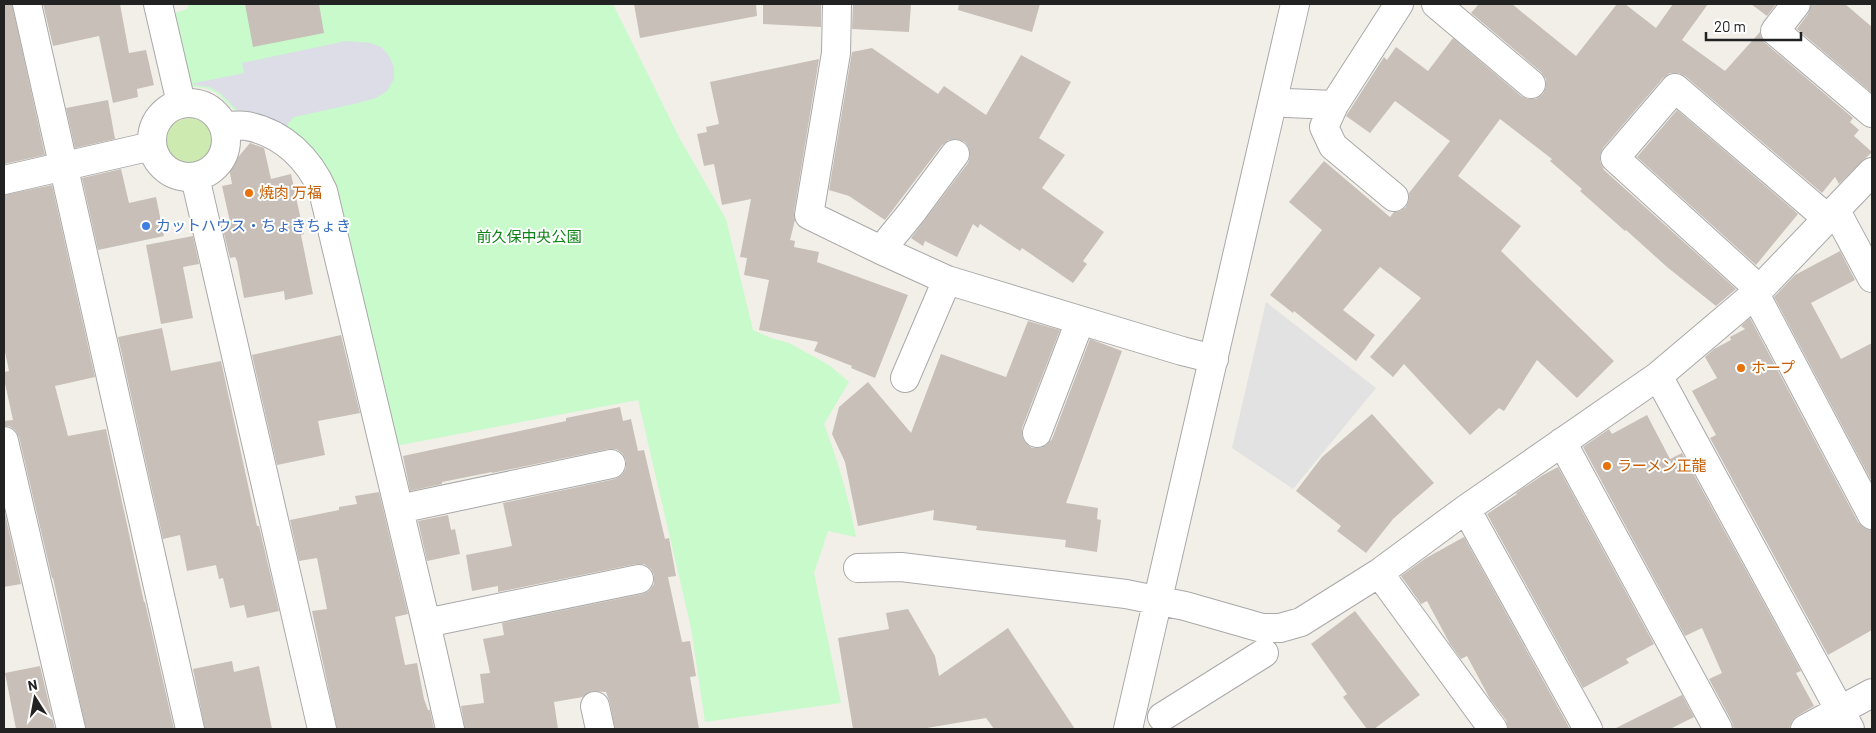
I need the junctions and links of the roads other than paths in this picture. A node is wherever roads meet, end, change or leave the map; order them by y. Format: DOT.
graph roads {
  1 [pos="27,4"];
  2 [pos="158,4"];
  3 [pos="837,4"];
  4 [pos="1295,4"];
  5 [pos="1399,4"];
  6 [pos="1436,4"];
  7 [pos="1796,4"];
  8 [pos="1531,84"];
  9 [pos="1273,100"];
  10 [pos="181,103"];
  11 [pos="1334,105"];
  12 [pos="1872,113"];
  13 [pos="224,126"];
  14 [pos="152,146"];
  15 [pos="955,154"];
  16 [pos="64,168"];
  17 [pos="1872,172"];
  18 [pos="195,176"];
  19 [pos="4,180"];
  20 [pos="1394,197"];
  21 [pos="1832,215"];
  22 [pos="881,250"];
  23 [pos="1872,278"];
  24 [pos="947,280"];
  25 [pos="1757,291"];
  26 [pos="1080,320"];
  27 [pos="1214,359"];
  28 [pos="1658,376"];
  29 [pos="906,378"];
  30 [pos="1038,433"];
  31 [pos="4,441"];
  32 [pos="1562,442"];
  33 [pos="611,464"];
  34 [pos="399,509"];
  35 [pos="1466,509"];
  36 [pos="1872,516"];
  37 [pos="858,568"];
  38 [pos="1379,573"];
  39 [pos="639,578"];
  40 [pos="1158,600"];
  41 [pos="426,623"];
  42 [pos="1264,653"];
  43 [pos="1872,693"];
  44 [pos="1845,719"];
  45 [pos="1140,725"];
  46 [pos="71,729"];
  47 [pos="190,729"];
  48 [pos="322,729"];
  49 [pos="450,729"];
  50 [pos="1493,729"];
  51 [pos="1588,729"];
  52 [pos="1718,729"];
  53 [pos="1805,729"];
  1 -- 16 [label="street"];
  2 -- 10 [label="street"];
  3 -- 22 [label="street"];
  4 -- 9 [label="street"];
  5 -- 11 [label="street"];
  6 -- 8 [label="street"];
  7 -- 12 [label="street"];
  9 -- 11 [label="street"];
  9 -- 27 [label="street"];
  10 -- 13 [label="street"];
  10 -- 14 [label="street"];
  11 -- 20 [label="street"];
  13 -- 18 [label="street"];
  13 -- 34 [label="street"];
  14 -- 16 [label="street"];
  14 -- 18 [label="street"];
  15 -- 22 [label="street"];
  16 -- 19 [label="street"];
  16 -- 47 [label="street"];
  17 -- 21 [label="street"];
  18 -- 48 [label="street"];
  21 -- 23 [label="street"];
  21 -- 25 [label="street"];
  21 -- 25 [label="street"];
  22 -- 24 [label="street"];
  24 -- 26 [label="street"];
  24 -- 29 [label="street"];
  25 -- 28 [label="street"];
  25 -- 36 [label="street"];
  26 -- 27 [label="street"];
  26 -- 30 [label="street"];
  27 -- 40 [label="street"];
  28 -- 32 [label="street"];
  28 -- 44 [label="street"];
  31 -- 46 [label="street"];
  32 -- 35 [label="street"];
  32 -- 52 [label="street"];
  33 -- 34 [label="street"];
  34 -- 41 [label="street"];
  35 -- 38 [label="street"];
  35 -- 51 [label="street"];
  37 -- 40 [label="street"];
  38 -- 40 [label="street"];
  38 -- 50 [label="street"];
  39 -- 41 [label="street"];
  40 -- 45 [label="street"];
  41 -- 49 [label="street"];
  42 -- 45 [label="street"];
  43 -- 44 [label="street"];
  44 -- 53 [label="street"];
}
